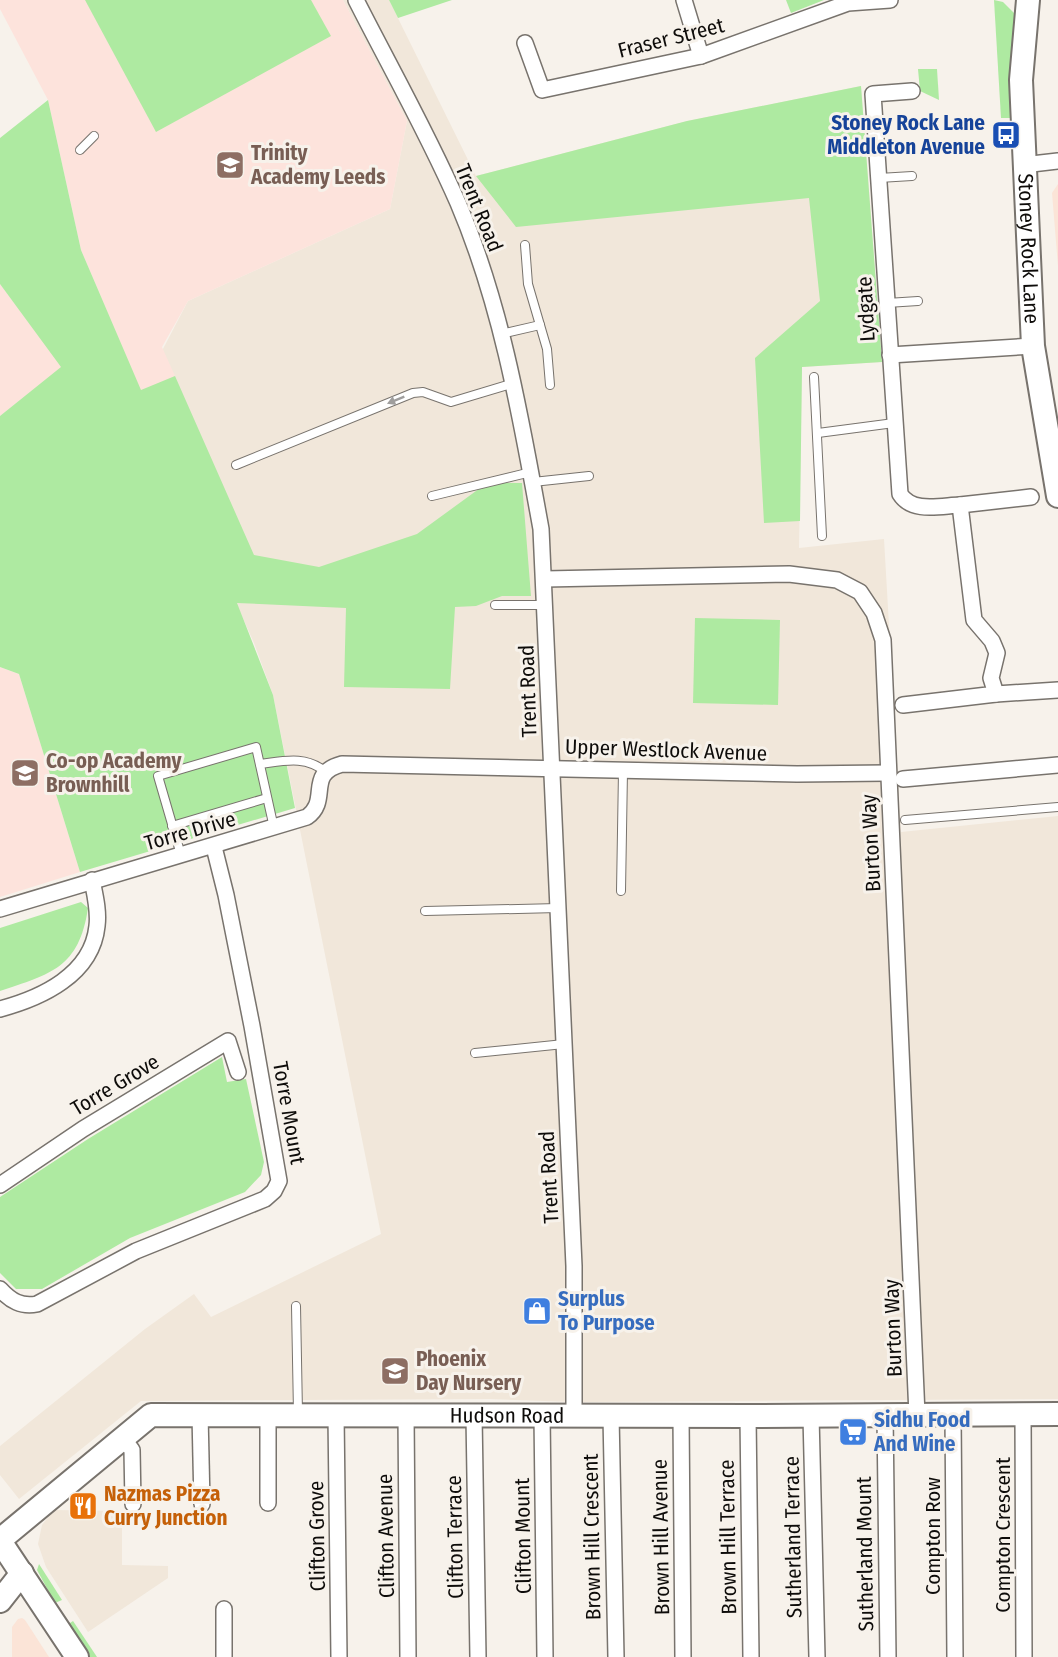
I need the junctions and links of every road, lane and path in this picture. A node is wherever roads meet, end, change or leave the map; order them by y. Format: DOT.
graph roads {
  1 [pos="356,0"];
  2 [pos="684,0"];
  3 [pos="890,0"];
  4 [pos="1028,0"];
  5 [pos="847,2"];
  6 [pos="525,43"];
  7 [pos="701,56"];
  8 [pos="912,91"];
  9 [pos="94,136"];
  10 [pos="80,150"];
  11 [pos="1058,161"];
  12 [pos="1023,165"];
  13 [pos="912,176"];
  14 [pos="879,178"];
  15 [pos="525,245"];
  16 [pos="918,301"];
  17 [pos="887,303"];
  18 [pos="540,325"];
  19 [pos="501,334"];
  20 [pos="1033,346"];
  21 [pos="890,354"];
  22 [pos="814,377"];
  23 [pos="514,383"];
  24 [pos="550,385"];
  25 [pos="894,423"];
  26 [pos="818,433"];
  27 [pos="236,465"];
  28 [pos="589,476"];
  29 [pos="532,477"];
  30 [pos="1057,484"];
  31 [pos="432,496"];
  32 [pos="1031,497"];
  33 [pos="960,505"];
  34 [pos="822,536"];
  35 [pos="544,579"];
  36 [pos="495,605"];
  37 [pos="545,605"];
  38 [pos="1058,690"];
  39 [pos="996,694"];
  40 [pos="903,705"];
  41 [pos="260,764"];
  42 [pos="1058,765"];
  43 [pos="552,768"];
  44 [pos="623,771"];
  45 [pos="326,772"];
  46 [pos="887,773"];
  47 [pos="903,779"];
  48 [pos="267,798"];
  49 [pos="1058,807"];
  50 [pos="905,820"];
  51 [pos="172,825"];
  52 [pos="274,828"];
  53 [pos="213,847"];
  54 [pos="181,855"];
  55 [pos="92,880"];
  56 [pos="621,891"];
  57 [pos="558,908"];
  58 [pos="0,909"];
  59 [pos="425,911"];
  60 [pos="0,1009"];
  61 [pos="564,1044"];
  62 [pos="475,1053"];
  63 [pos="238,1072"];
  64 [pos="0,1185"];
  65 [pos="0,1289"];
  66 [pos="296,1306"];
  67 [pos="200,1414"];
  68 [pos="298,1414"];
  69 [pos="1023,1414"];
  70 [pos="1058,1414"];
  71 [pos="268,1415"];
  72 [pos="336,1415"];
  73 [pos="406,1415"];
  74 [pos="542,1415"];
  75 [pos="574,1415"];
  76 [pos="885,1415"];
  77 [pos="917,1415"];
  78 [pos="953,1415"];
  79 [pos="474,1416"];
  80 [pos="611,1416"];
  81 [pos="681,1416"];
  82 [pos="748,1416"];
  83 [pos="811,1416"];
  84 [pos="123,1438"];
  85 [pos="267,1503"];
  86 [pos="133,1504"];
  87 [pos="202,1504"];
  88 [pos="0,1540"];
  89 [pos="22,1573"];
  90 [pos="0,1601"];
  91 [pos="224,1609"];
  92 [pos="77,1657"];
  93 [pos="224,1657"];
  94 [pos="339,1657"];
  95 [pos="408,1657"];
  96 [pos="478,1657"];
  97 [pos="545,1657"];
  98 [pos="616,1657"];
  99 [pos="683,1657"];
  100 [pos="751,1657"];
  101 [pos="817,1657"];
  102 [pos="888,1657"];
  103 [pos="955,1657"];
  104 [pos="1024,1657"];
  1 -- 19 [label="street, Trent Road"];
  2 -- 7 [label="street"];
  3 -- 5 [label="street, Fraser Street"];
  4 -- 12 [label="street, Stoney Rock Lane"];
  5 -- 7 [label="street, Fraser Street"];
  6 -- 7 [label="street, Fraser Street"];
  8 -- 14 [label="street, Lydgate"];
  9 -- 10 [label="lane"];
  11 -- 12 [label="street"];
  12 -- 20 [label="street, Stoney Rock Lane"];
  13 -- 14 [label="lane"];
  14 -- 17 [label="street, Lydgate"];
  15 -- 18 [label="lane"];
  16 -- 17 [label="lane"];
  17 -- 21 [label="street, Lydgate"];
  18 -- 19 [label="lane"];
  18 -- 24 [label="lane"];
  19 -- 23 [label="street, Trent Road"];
  20 -- 21 [label="street"];
  20 -- 30 [label="street, Stoney Rock Lane"];
  21 -- 25 [label="street, Lydgate"];
  22 -- 26 [label="lane"];
  23 -- 27 [label="lane, one-way"];
  23 -- 29 [label="street, Trent Road"];
  25 -- 26 [label="lane"];
  25 -- 33 [label="street, Lydgate"];
  26 -- 34 [label="lane"];
  28 -- 29 [label="lane"];
  29 -- 31 [label="lane"];
  29 -- 35 [label="street, Trent Road"];
  32 -- 33 [label="street, Lydgate"];
  33 -- 39 [label="street"];
  35 -- 37 [label="street, Trent Road"];
  35 -- 46 [label="street, Burton Way"];
  36 -- 37 [label="lane"];
  37 -- 43 [label="street, Trent Road"];
  38 -- 39 [label="street"];
  39 -- 40 [label="street"];
  41 -- 45 [label="lane"];
  41 -- 48 [label="lane"];
  41 -- 51 [label="lane"];
  42 -- 47 [label="street"];
  43 -- 44 [label="street, Upper Westlock Avenue"];
  43 -- 45 [label="street, Upper Westlock Avenue"];
  43 -- 57 [label="street, Trent Road"];
  44 -- 46 [label="street, Upper Westlock Avenue"];
  44 -- 56 [label="lane"];
  45 -- 52 [label="street, Torre Drive"];
  46 -- 77 [label="street, Burton Way"];
  48 -- 51 [label="lane"];
  48 -- 52 [label="lane"];
  49 -- 50 [label="lane"];
  51 -- 54 [label="lane"];
  52 -- 53 [label="street, Torre Drive"];
  53 -- 54 [label="street, Torre Drive"];
  53 -- 65 [label="street, Torre Mount"];
  54 -- 55 [label="street, Torre Drive"];
  55 -- 58 [label="street, Torre Drive"];
  55 -- 60 [label="street"];
  57 -- 59 [label="lane"];
  57 -- 61 [label="street, Trent Road"];
  61 -- 62 [label="lane"];
  61 -- 75 [label="street, Trent Road"];
  63 -- 64 [label="street, Torre Grove"];
  66 -- 68 [label="lane"];
  67 -- 71 [label="street, Hudson Road"];
  67 -- 84 [label="street, Hudson Road"];
  67 -- 87 [label="street"];
  68 -- 71 [label="street, Hudson Road"];
  68 -- 72 [label="street, Hudson Road"];
  69 -- 70 [label="street, Hudson Road"];
  69 -- 78 [label="street, Hudson Road"];
  69 -- 104 [label="street, Compton Crescent"];
  71 -- 85 [label="street"];
  72 -- 73 [label="street, Hudson Road"];
  72 -- 94 [label="street, Clifton Grove"];
  73 -- 79 [label="street, Hudson Road"];
  73 -- 95 [label="street, Clifton Avenue"];
  74 -- 75 [label="street, Hudson Road"];
  74 -- 79 [label="street, Hudson Road"];
  74 -- 97 [label="street, Clifton Mount"];
  75 -- 80 [label="street, Hudson Road"];
  76 -- 77 [label="street, Hudson Road"];
  76 -- 83 [label="street, Hudson Road"];
  76 -- 102 [label="street, Sutherland Mount"];
  77 -- 78 [label="street, Hudson Road"];
  78 -- 103 [label="street, Compton Row"];
  79 -- 96 [label="street, Clifton Terrace"];
  80 -- 81 [label="street, Hudson Road"];
  80 -- 98 [label="street, Brown Hill Crescent"];
  81 -- 82 [label="street, Hudson Road"];
  81 -- 99 [label="street, Brown Hill Avenue"];
  82 -- 83 [label="street, Hudson Road"];
  82 -- 100 [label="street, Brown Hill Terrace"];
  83 -- 101 [label="street, Sutherland Terrace"];
  84 -- 86 [label="street"];
  84 -- 88 [label="street, Hudson Road"];
  88 -- 89 [label="street"];
  89 -- 90 [label="street"];
  89 -- 92 [label="street"];
  91 -- 93 [label="street"];
}
